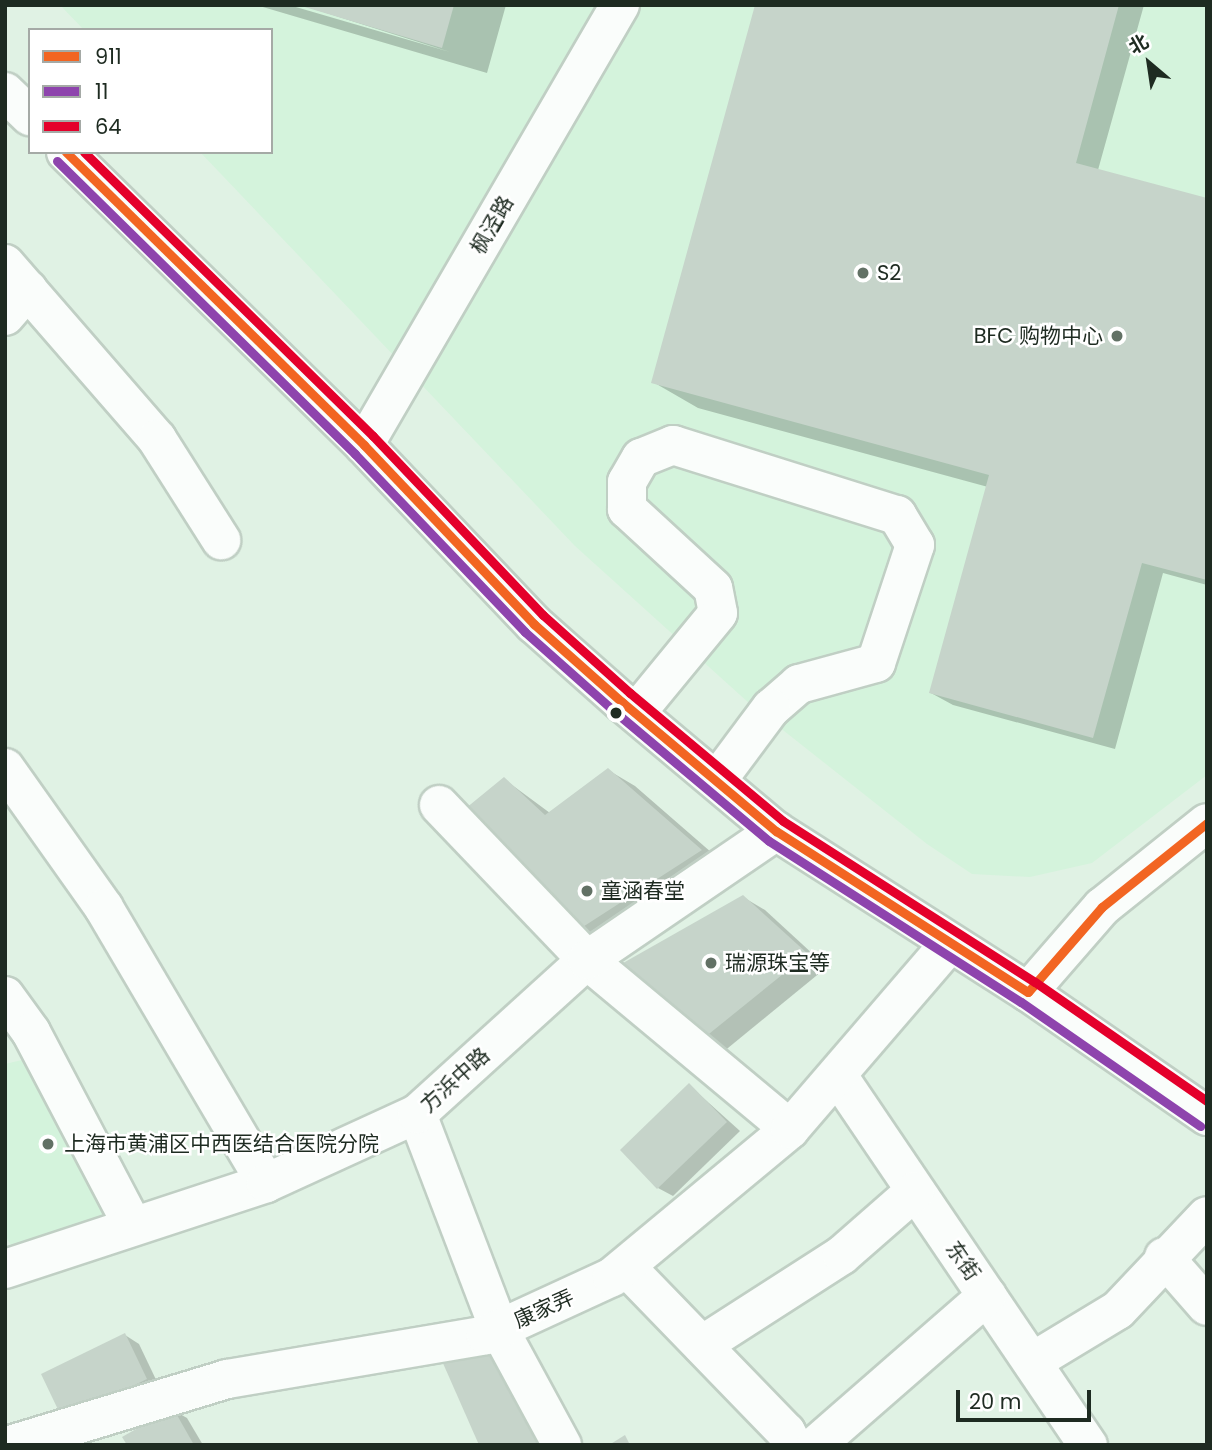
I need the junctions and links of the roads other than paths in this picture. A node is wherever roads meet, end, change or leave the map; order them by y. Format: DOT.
graph roads {
  1 [pos="620,5"];
  2 [pos="5,92"];
  3 [pos="28,114"];
  4 [pos="68,154"];
  5 [pos="13,290"];
  6 [pos="364,444"];
  7 [pos="221,540"];
  8 [pos="636,713"];
  9 [pos="5,768"];
  10 [pos="718,779"];
  11 [pos="439,806"];
  12 [pos="1207,823"];
  13 [pos="776,831"];
  14 [pos="950,943"];
  15 [pos="587,960"];
  16 [pos="1028,992"];
  17 [pos="5,996"];
  18 [pos="838,1076"];
  19 [pos="417,1114"];
  20 [pos="1207,1116"];
  21 [pos="790,1129"];
  22 [pos="266,1183"];
  23 [pos="915,1191"];
  24 [pos="1207,1216"];
  25 [pos="132,1224"];
  26 [pos="11,1256"];
  27 [pos="1164,1257"];
  28 [pos="626,1267"];
  29 [pos="987,1296"];
  30 [pos="1207,1306"];
  31 [pos="499,1329"];
  32 [pos="702,1345"];
  33 [pos="1032,1362"];
  34 [pos="85,1433"];
  35 [pos="10,1445"];
  36 [pos="562,1445"];
  37 [pos="793,1445"];
  38 [pos="816,1445"];
  39 [pos="1088,1445"];
  1 -- 6 [label="street, 枫泾路"];
  2 -- 3 [label="street"];
  4 -- 6 [label="street"];
  5 -- 7 [label="street"];
  6 -- 8 [label="street"];
  8 -- 10 [label="street"];
  8 -- 10 [label="street"];
  9 -- 22 [label="street"];
  10 -- 13 [label="street"];
  11 -- 15 [label="street"];
  12 -- 16 [label="street"];
  13 -- 14 [label="street"];
  13 -- 15 [label="street, 方浜中路"];
  14 -- 16 [label="street"];
  14 -- 18 [label="street, 康家弄"];
  15 -- 19 [label="street, 方浜中路"];
  15 -- 21 [label="street"];
  16 -- 20 [label="street"];
  17 -- 25 [label="street"];
  18 -- 21 [label="street, 康家弄"];
  18 -- 23 [label="street, 东街"];
  19 -- 22 [label="street, 方浜中路"];
  19 -- 31 [label="street"];
  21 -- 28 [label="street, 康家弄"];
  22 -- 25 [label="street, 方浜中路"];
  23 -- 29 [label="street, 东街"];
  23 -- 32 [label="street"];
  24 -- 27 [label="street"];
  25 -- 26 [label="street, 方浜中路"];
  27 -- 30 [label="street"];
  27 -- 33 [label="street"];
  28 -- 31 [label="street, 康家弄"];
  28 -- 32 [label="street"];
  29 -- 33 [label="street, 东街"];
  29 -- 38 [label="street"];
  31 -- 34 [label="street, 康家弄"];
  31 -- 36 [label="street"];
  32 -- 37 [label="street"];
  33 -- 39 [label="street, 东街"];
  34 -- 35 [label="street, 康家弄"];
}
